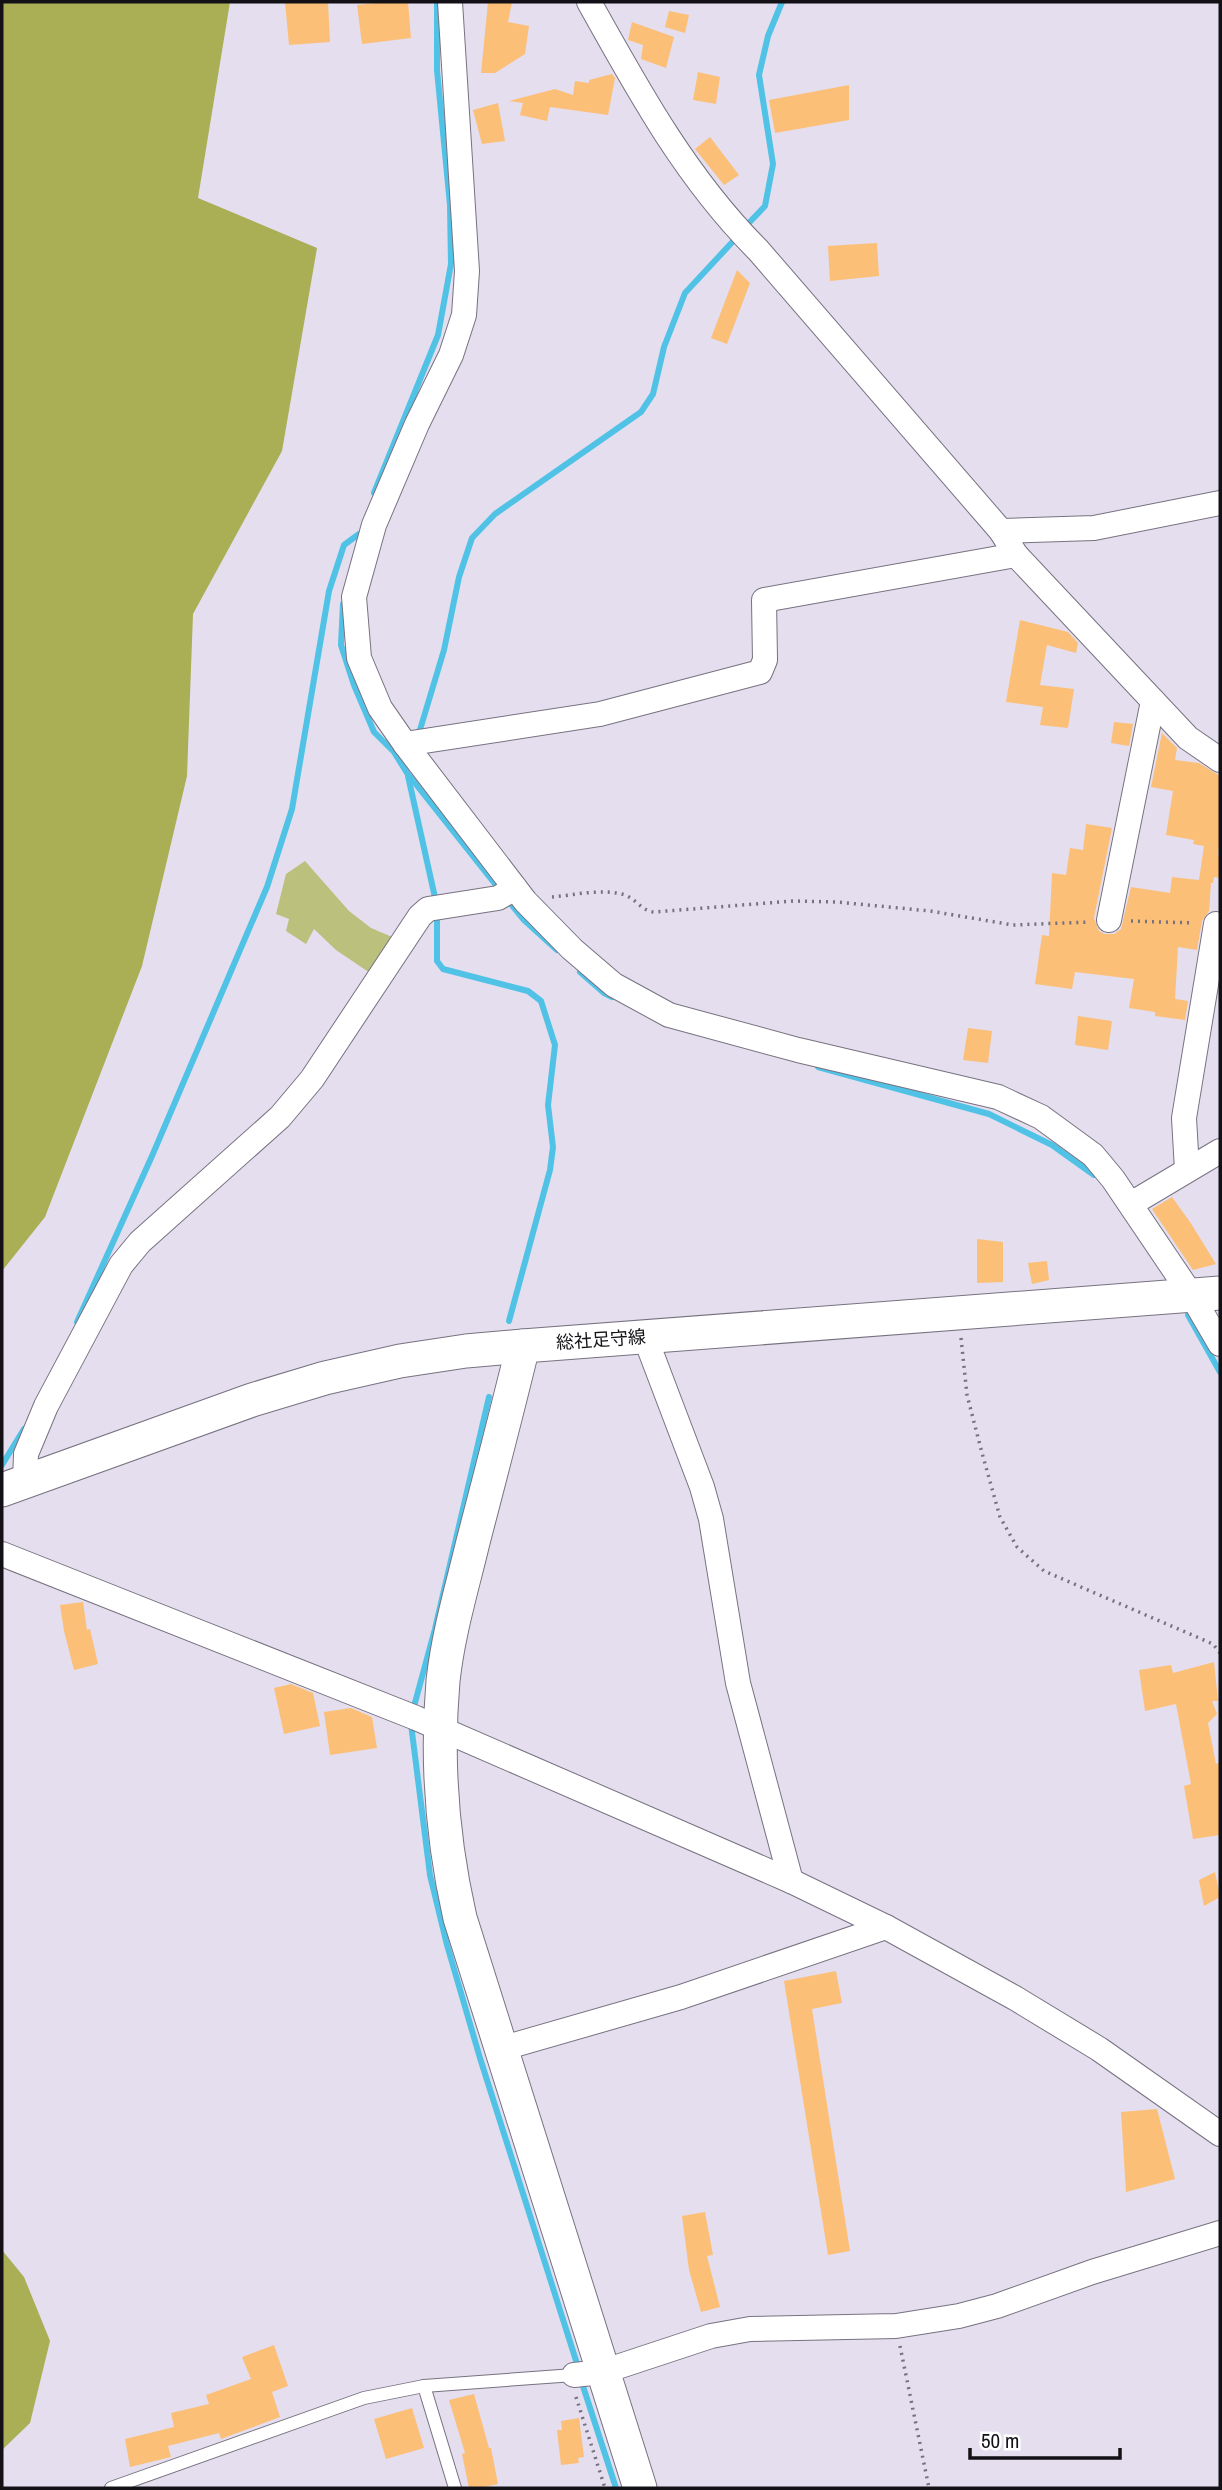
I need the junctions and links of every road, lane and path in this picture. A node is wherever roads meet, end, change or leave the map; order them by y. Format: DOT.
graph roads {
  1 [pos="450,2"];
  2 [pos="589,2"];
  3 [pos="1220,503"];
  4 [pos="1001,530"];
  5 [pos="1016,555"];
  6 [pos="1153,701"];
  7 [pos="405,744"];
  8 [pos="1220,760"];
  9 [pos="512,895"];
  10 [pos="1110,920"];
  11 [pos="1216,924"];
  12 [pos="1220,1152"];
  13 [pos="1187,1170"];
  14 [pos="1130,1204"];
  15 [pos="1206,1294"];
  16 [pos="958,1314"];
  17 [pos="645,1337"];
  18 [pos="1220,1344"];
  19 [pos="523,1346"];
  20 [pos="13,1486"];
  21 [pos="2,1554"];
  22 [pos="1220,1653"];
  23 [pos="420,1720"];
  24 [pos="791,1881"];
  25 [pos="887,1927"];
  26 [pos="499,2049"];
  27 [pos="1220,2134"];
  28 [pos="1220,2233"];
  29 [pos="896,2326"];
  30 [pos="583,2374"];
  31 [pos="424,2386"];
  32 [pos="111,2488"];
  33 [pos="454,2488"];
  34 [pos="606,2488"];
  35 [pos="639,2488"];
  36 [pos="929,2488"];
  1 -- 7 [label="street"];
  2 -- 4 [label="street"];
  3 -- 4 [label="street"];
  4 -- 5 [label="street"];
  5 -- 6 [label="street"];
  5 -- 7 [label="street"];
  6 -- 8 [label="street"];
  6 -- 10 [label="street"];
  7 -- 9 [label="street"];
  9 -- 10 [label="path"];
  9 -- 14 [label="street"];
  9 -- 20 [label="street"];
  10 -- 11 [label="path"];
  11 -- 13 [label="street"];
  12 -- 13 [label="street"];
  13 -- 14 [label="street"];
  14 -- 15 [label="street"];
  15 -- 16 [label="main road, 総社足守線"];
  15 -- 18 [label="street"];
  16 -- 17 [label="main road, 総社足守線"];
  16 -- 22 [label="path"];
  17 -- 19 [label="main road, 総社足守線"];
  17 -- 24 [label="street"];
  19 -- 20 [label="main road, 総社足守線"];
  19 -- 23 [label="main road"];
  21 -- 23 [label="street"];
  23 -- 24 [label="street"];
  23 -- 26 [label="main road"];
  24 -- 25 [label="street"];
  25 -- 26 [label="street"];
  25 -- 27 [label="street"];
  26 -- 30 [label="main road"];
  28 -- 29 [label="street"];
  29 -- 30 [label="street"];
  29 -- 36 [label="path"];
  30 -- 31 [label="lane"];
  30 -- 34 [label="path"];
  30 -- 35 [label="main road"];
  31 -- 32 [label="lane"];
  31 -- 33 [label="lane"];
}
